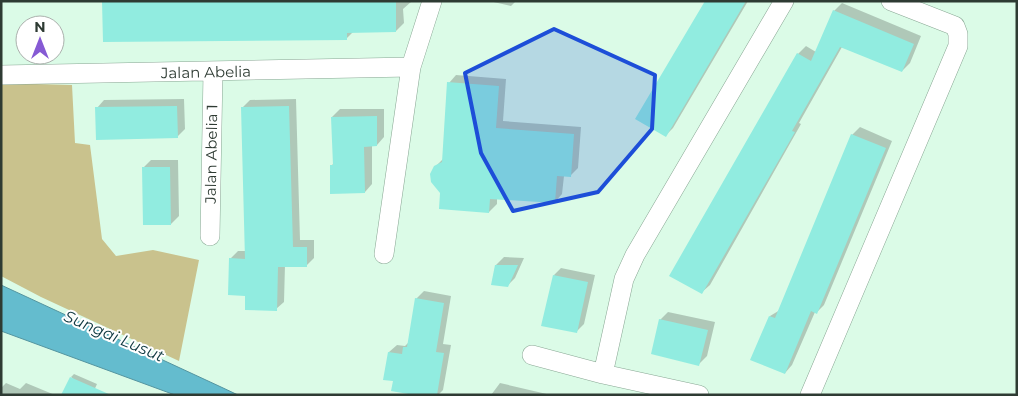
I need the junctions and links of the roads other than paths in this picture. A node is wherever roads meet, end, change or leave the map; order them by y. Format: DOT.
graph roads {
  1 [pos="432,1"];
  2 [pos="784,1"];
  3 [pos="891,1"];
  4 [pos="411,66"];
  5 [pos="213,72"];
  6 [pos="1,75"];
  7 [pos="210,236"];
  8 [pos="384,254"];
  9 [pos="532,355"];
  10 [pos="603,374"];
  11 [pos="699,395"];
  12 [pos="810,395"];
  1 -- 4 [label="street"];
  2 -- 10 [label="street"];
  3 -- 12 [label="street"];
  4 -- 5 [label="street, Jalan Abelia"];
  4 -- 8 [label="street"];
  5 -- 6 [label="street, Jalan Abelia"];
  5 -- 7 [label="street, Jalan Abelia 1"];
  9 -- 10 [label="street"];
  10 -- 11 [label="street"];
}
